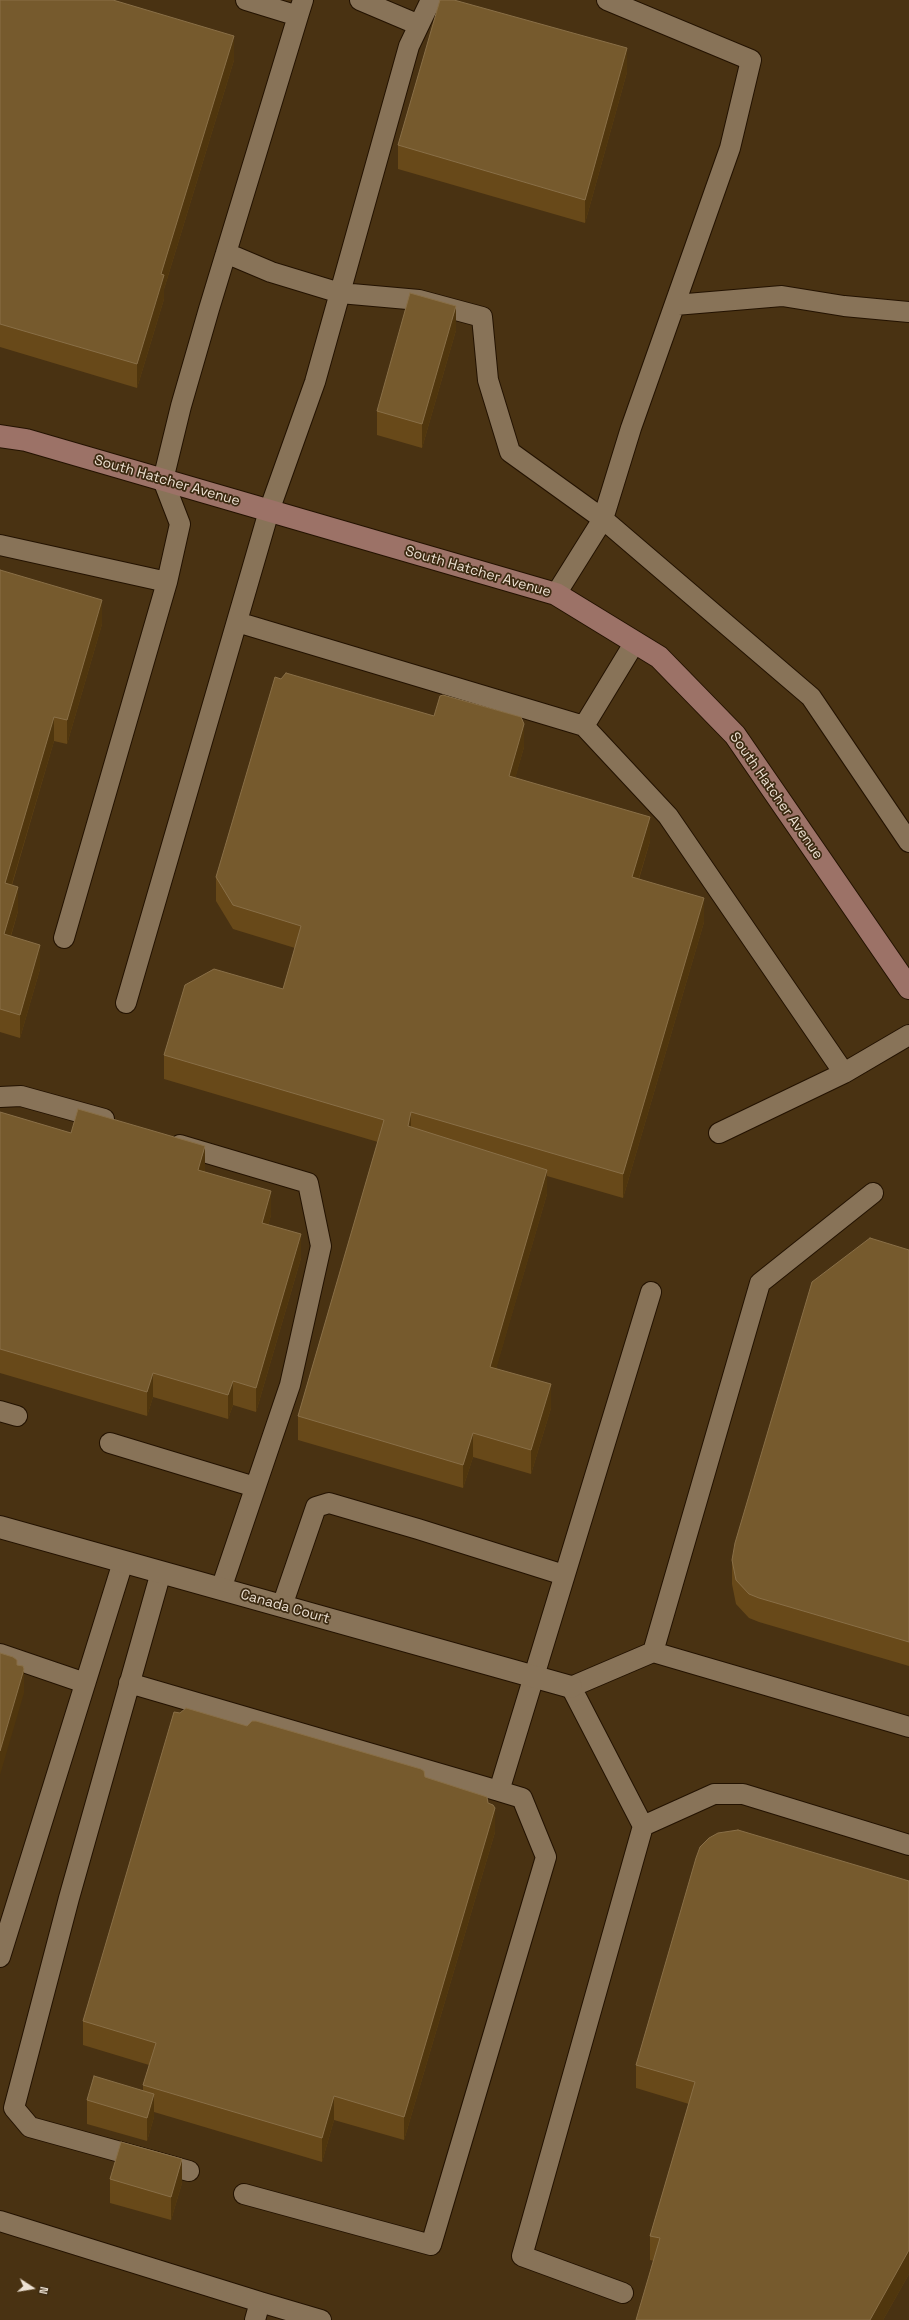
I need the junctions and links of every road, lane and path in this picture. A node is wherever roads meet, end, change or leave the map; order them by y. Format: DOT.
graph roads {
  1 [pos="246,0"];
  2 [pos="360,0"];
  3 [pos="431,0"];
  4 [pos="607,0"];
  5 [pos="301,8"];
  6 [pos="419,25"];
  7 [pos="226,252"];
  8 [pos="340,292"];
  9 [pos="675,305"];
  10 [pos="909,312"];
  11 [pos="0,436"];
  12 [pos="163,480"];
  13 [pos="269,511"];
  14 [pos="603,519"];
  15 [pos="0,546"];
  16 [pos="167,582"];
  17 [pos="556,594"];
  18 [pos="237,622"];
  19 [pos="635,642"];
  20 [pos="584,726"];
  21 [pos="909,842"];
  22 [pos="64,938"];
  23 [pos="909,988"];
  24 [pos="126,1003"];
  25 [pos="909,1035"];
  26 [pos="844,1073"];
  27 [pos="0,1097"];
  28 [pos="122,1125"];
  29 [pos="719,1134"];
  30 [pos="163,1139"];
  31 [pos="873,1193"];
  32 [pos="651,1292"];
  33 [pos="110,1443"];
  34 [pos="255,1487"];
  35 [pos="0,1527"];
  36 [pos="123,1562"];
  37 [pos="161,1572"];
  38 [pos="564,1575"];
  39 [pos="221,1589"];
  40 [pos="282,1606"];
  41 [pos="654,1652"];
  42 [pos="0,1654"];
  43 [pos="532,1676"];
  44 [pos="85,1683"];
  45 [pos="129,1683"];
  46 [pos="571,1688"];
  47 [pos="909,1727"];
  48 [pos="499,1791"];
  49 [pos="643,1826"];
  50 [pos="909,1845"];
  51 [pos="0,1958"];
  52 [pos="189,2171"];
  53 [pos="244,2194"];
  54 [pos="0,2221"];
  55 [pos="623,2293"];
  56 [pos="258,2311"];
  57 [pos="313,2319"];
  1 -- 5 [label="lane"];
  2 -- 6 [label="lane"];
  3 -- 6 [label="lane"];
  4 -- 9 [label="lane"];
  5 -- 7 [label="lane"];
  6 -- 8 [label="lane"];
  7 -- 8 [label="lane"];
  7 -- 12 [label="lane"];
  8 -- 13 [label="lane"];
  8 -- 14 [label="lane"];
  9 -- 10 [label="lane"];
  9 -- 14 [label="lane"];
  11 -- 12 [label="street, South Hatcher Avenue"];
  12 -- 13 [label="street, South Hatcher Avenue"];
  12 -- 16 [label="lane"];
  13 -- 17 [label="street, South Hatcher Avenue"];
  13 -- 18 [label="lane"];
  14 -- 17 [label="lane"];
  14 -- 21 [label="lane"];
  15 -- 16 [label="lane"];
  16 -- 22 [label="lane"];
  17 -- 19 [label="street, South Hatcher Avenue"];
  18 -- 20 [label="lane"];
  18 -- 24 [label="lane"];
  19 -- 20 [label="lane"];
  19 -- 23 [label="street, South Hatcher Avenue"];
  20 -- 26 [label="lane"];
  25 -- 26 [label="lane"];
  26 -- 29 [label="lane"];
  27 -- 28 [label="lane"];
  30 -- 34 [label="lane"];
  31 -- 41 [label="lane"];
  32 -- 38 [label="lane"];
  33 -- 34 [label="lane"];
  34 -- 39 [label="lane"];
  35 -- 36 [label="street, Canada Court"];
  36 -- 37 [label="street, Canada Court"];
  36 -- 44 [label="lane"];
  37 -- 39 [label="street, Canada Court"];
  37 -- 45 [label="lane"];
  38 -- 40 [label="lane"];
  38 -- 43 [label="lane"];
  39 -- 40 [label="street, Canada Court"];
  40 -- 43 [label="street, Canada Court"];
  41 -- 46 [label="lane"];
  41 -- 47 [label="lane"];
  42 -- 44 [label="lane"];
  43 -- 46 [label="street, Canada Court"];
  43 -- 48 [label="lane"];
  44 -- 51 [label="lane"];
  45 -- 48 [label="lane"];
  45 -- 52 [label="lane"];
  46 -- 49 [label="lane"];
  48 -- 53 [label="lane"];
  49 -- 50 [label="lane"];
  49 -- 55 [label="lane"];
  54 -- 56 [label="lane"];
  56 -- 57 [label="lane"];
}
